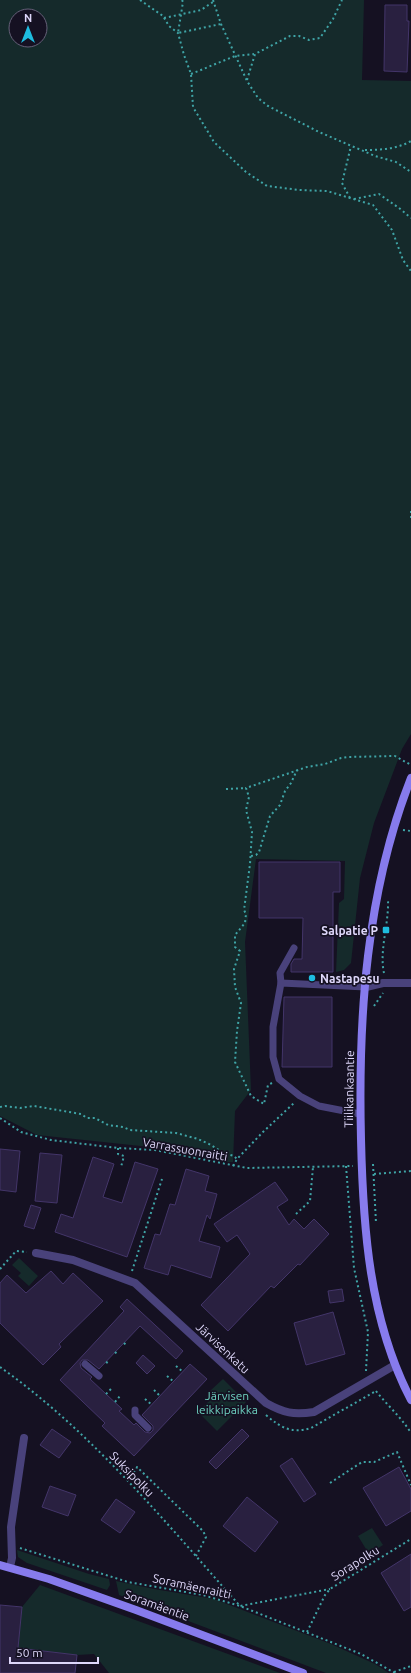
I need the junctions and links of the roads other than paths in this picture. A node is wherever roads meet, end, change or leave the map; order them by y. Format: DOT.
graph roads {
  1 [pos="411,778"];
  2 [pos="294,948"];
  3 [pos="281,983"];
  4 [pos="411,983"];
  5 [pos="366,987"];
  6 [pos="360,1114"];
  7 [pos="36,1253"];
  8 [pos="85,1364"];
  9 [pos="395,1365"];
  10 [pos="99,1376"];
  11 [pos="411,1400"];
  12 [pos="135,1410"];
  13 [pos="148,1428"];
  14 [pos="24,1438"];
  15 [pos="0,1565"];
  16 [pos="10,1567"];
  17 [pos="303,1673"];
  1 -- 5 [label="street, Tiilikankaantie"];
  2 -- 3 [label="lane"];
  3 -- 5 [label="lane"];
  3 -- 6 [label="lane"];
  4 -- 5 [label="street"];
  5 -- 6 [label="street, Tiilikankaantie"];
  6 -- 9 [label="street, Tiilikankaantie"];
  7 -- 9 [label="street, Järvisenkatu"];
  8 -- 10 [label="lane"];
  9 -- 11 [label="street, Tiilikankaantie"];
  12 -- 13 [label="lane"];
  14 -- 16 [label="street"];
  15 -- 16 [label="street, Soramäentie"];
  16 -- 17 [label="street, Soramäentie"];
}
